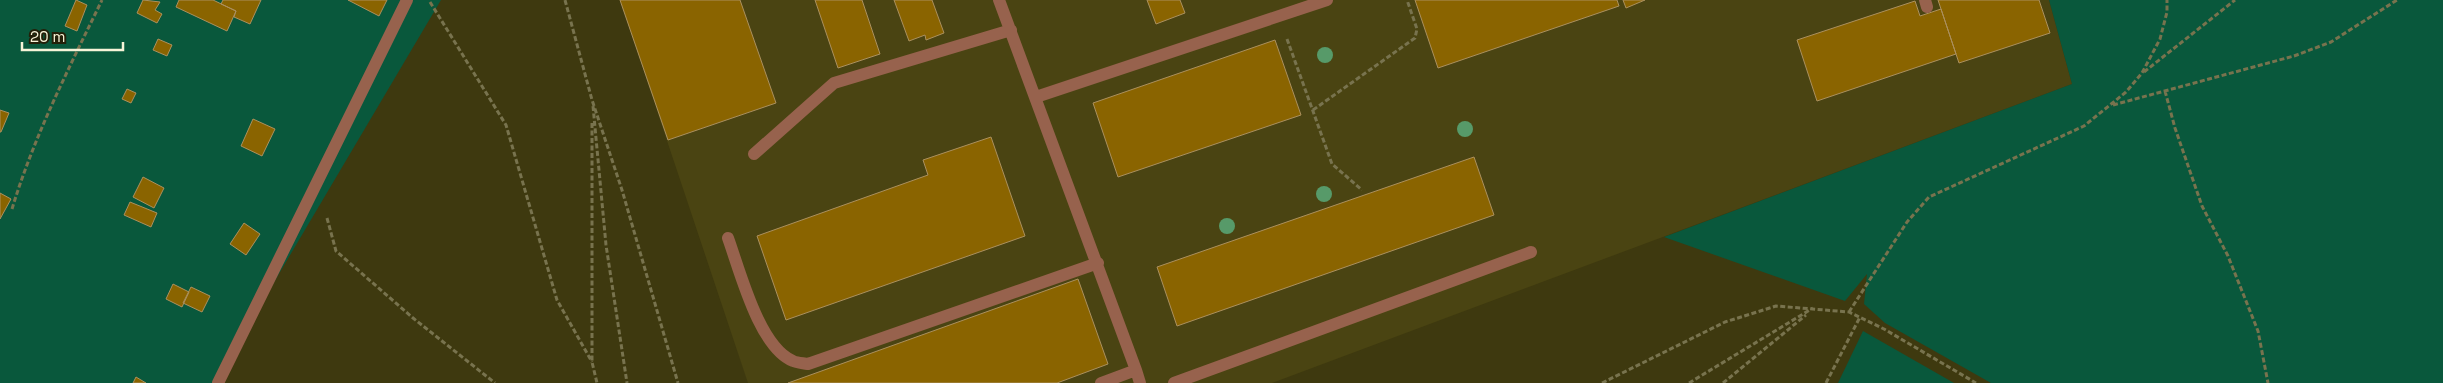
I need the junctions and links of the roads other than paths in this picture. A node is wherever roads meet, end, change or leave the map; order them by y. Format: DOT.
graph roads {
  1 [pos="406,0"];
  2 [pos="999,0"];
  3 [pos="1327,0"];
  4 [pos="1011,30"];
  5 [pos="1036,97"];
  6 [pos="754,154"];
  7 [pos="728,238"];
  8 [pos="1531,252"];
  9 [pos="1098,263"];
  10 [pos="1136,370"];
  11 [pos="218,383"];
  12 [pos="1101,383"];
  13 [pos="1140,383"];
  14 [pos="1174,383"];
  1 -- 11 [label="street"];
  2 -- 4 [label="street"];
  3 -- 5 [label="street"];
  4 -- 5 [label="street"];
  4 -- 6 [label="street"];
  5 -- 9 [label="street"];
  7 -- 9 [label="street"];
  8 -- 14 [label="street"];
  9 -- 10 [label="street"];
  10 -- 12 [label="street"];
  10 -- 13 [label="street"];
}
